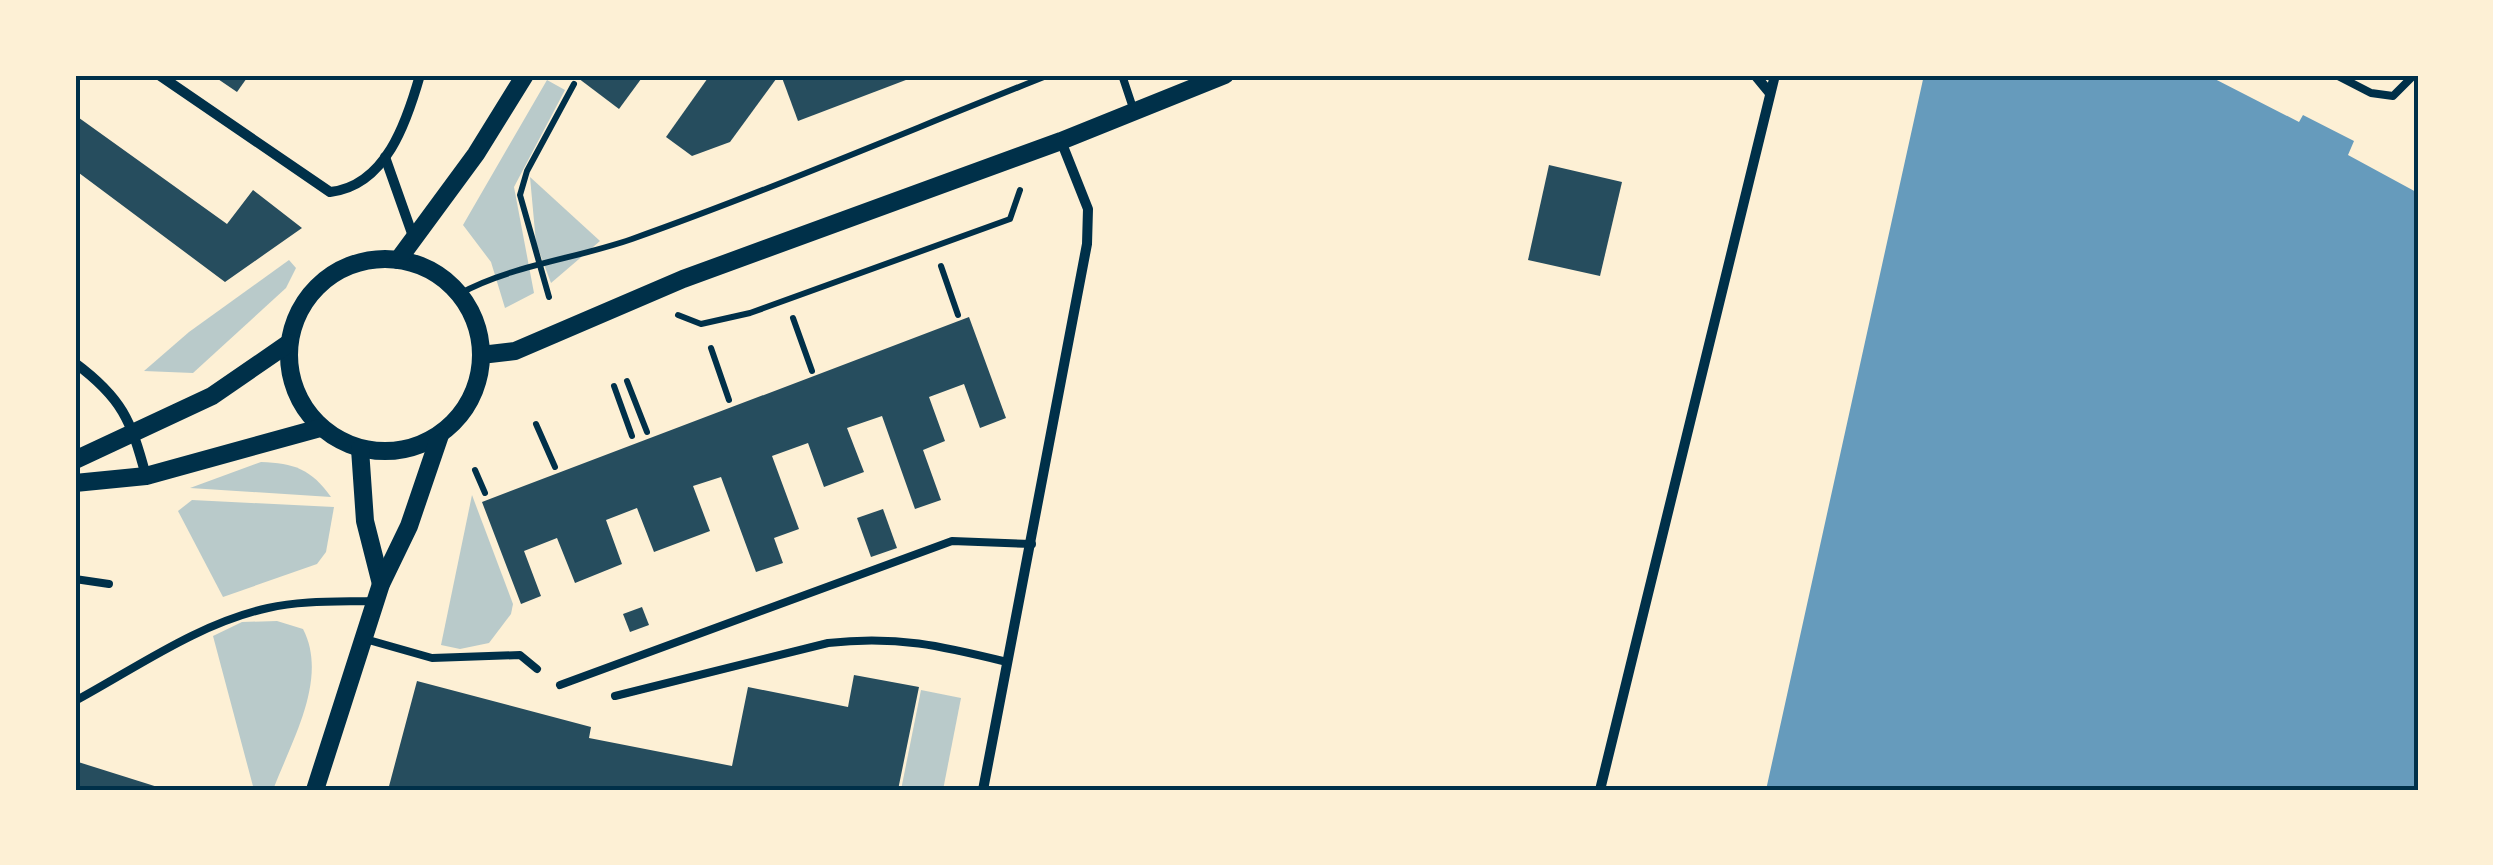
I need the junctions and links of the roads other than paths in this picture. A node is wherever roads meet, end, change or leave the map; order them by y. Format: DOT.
graph roads {
  1 [pos="159,75"];
  2 [pos="420,75"];
  3 [pos="525,75"];
  4 [pos="1122,75"];
  5 [pos="1225,75"];
  6 [pos="1755,75"];
  7 [pos="1774,75"];
  8 [pos="2336,75"];
  9 [pos="2414,75"];
  10 [pos="1769,92"];
  11 [pos="1134,108"];
  12 [pos="1061,141"];
  13 [pos="385,157"];
  14 [pos="414,239"];
  15 [pos="398,260"];
  16 [pos="289,343"];
  17 [pos="481,356"];
  18 [pos="75,363"];
  19 [pos="320,428"];
  20 [pos="134,430"];
  21 [pos="440,435"];
  22 [pos="360,449"];
  23 [pos="75,460"];
  24 [pos="146,476"];
  25 [pos="75,483"];
  26 [pos="1032,544"];
  27 [pos="75,579"];
  28 [pos="109,584"];
  29 [pos="378,593"];
  30 [pos="364,638"];
  31 [pos="1007,662"];
  32 [pos="537,668"];
  33 [pos="560,685"];
  34 [pos="615,696"];
  35 [pos="75,701"];
  36 [pos="315,790"];
  37 [pos="983,790"];
  38 [pos="1600,790"];
  1 -- 13 [label="street"];
  2 -- 13 [label="street"];
  3 -- 14 [label="street"];
  4 -- 11 [label="lane"];
  5 -- 11 [label="street"];
  6 -- 10 [label="street"];
  7 -- 10 [label="street"];
  8 -- 9 [label="lane"];
  10 -- 38 [label="street"];
  11 -- 12 [label="street"];
  12 -- 17 [label="street"];
  12 -- 26 [label="street"];
  13 -- 14 [label="street"];
  14 -- 15 [label="street"];
  15 -- 16 [label="street"];
  15 -- 17 [label="street"];
  16 -- 19 [label="street"];
  16 -- 20 [label="street"];
  17 -- 21 [label="street"];
  18 -- 20 [label="street"];
  19 -- 22 [label="street"];
  19 -- 24 [label="street"];
  20 -- 23 [label="street"];
  20 -- 24 [label="street"];
  21 -- 22 [label="street"];
  21 -- 29 [label="street"];
  22 -- 29 [label="street"];
  24 -- 25 [label="street"];
  26 -- 31 [label="street"];
  26 -- 33 [label="lane"];
  27 -- 28 [label="lane"];
  29 -- 30 [label="street"];
  29 -- 35 [label="lane"];
  30 -- 32 [label="lane"];
  30 -- 36 [label="street"];
  31 -- 34 [label="lane"];
  31 -- 37 [label="street"];
}
